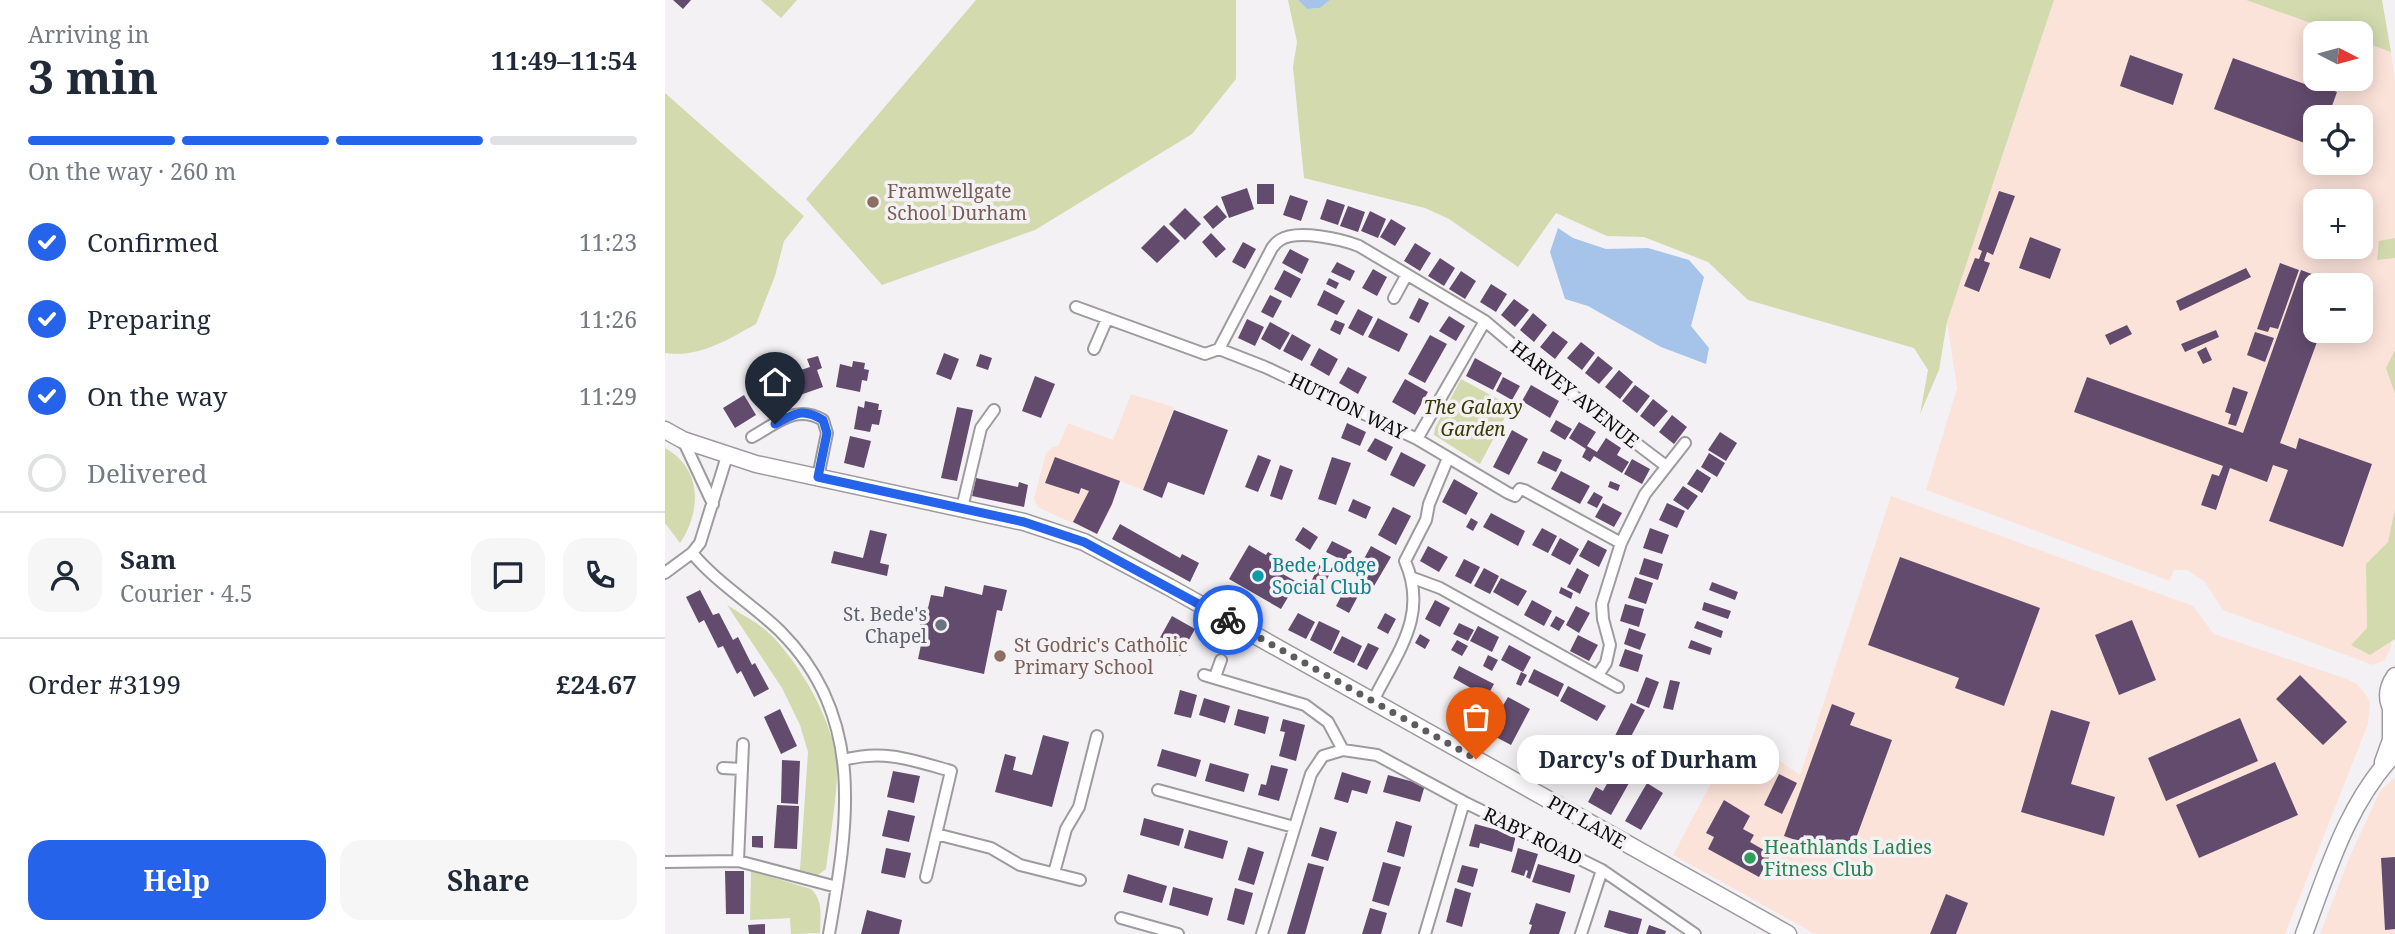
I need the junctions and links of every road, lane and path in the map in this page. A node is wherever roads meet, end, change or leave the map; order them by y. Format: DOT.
graph roads {
  1 [pos="1406,276"];
  2 [pos="1394,298"];
  3 [pos="1076,307"];
  4 [pos="1107,319"];
  5 [pos="1485,321"];
  6 [pos="1094,349"];
  7 [pos="1219,349"];
  8 [pos="994,410"];
  9 [pos="665,430"];
  10 [pos="752,437"];
  11 [pos="1417,439"];
  12 [pos="683,440"];
  13 [pos="1685,443"];
  14 [pos="727,456"];
  15 [pos="1448,458"];
  16 [pos="1666,466"];
  17 [pos="818,477"];
  18 [pos="713,505"];
  19 [pos="963,508"];
  20 [pos="1621,543"];
  21 [pos="692,553"];
  22 [pos="665,573"];
  23 [pos="1413,578"];
  24 [pos="1221,660"];
  25 [pos="1598,675"];
  26 [pos="2395,677"];
  27 [pos="1618,687"];
  28 [pos="1373,701"];
  29 [pos="2393,712"];
  30 [pos="1097,736"];
  31 [pos="743,744"];
  32 [pos="1343,750"];
  33 [pos="2395,753"];
  34 [pos="843,760"];
  35 [pos="723,768"];
  36 [pos="742,769"];
  37 [pos="2379,770"];
  38 [pos="1158,790"];
  39 [pos="1464,803"];
  40 [pos="1294,827"];
  41 [pos="936,834"];
  42 [pos="738,861"];
  43 [pos="665,862"];
  44 [pos="1602,870"];
  45 [pos="1054,873"];
  46 [pos="926,877"];
  47 [pos="1080,880"];
  48 [pos="837,887"];
  49 [pos="1121,918"];
  50 [pos="829,934"];
  51 [pos="1178,934"];
  52 [pos="1262,934"];
  53 [pos="1425,934"];
  54 [pos="1581,934"];
  55 [pos="1695,934"];
  56 [pos="1788,934"];
  57 [pos="2304,934"];
  1 -- 2 [label="street"];
  1 -- 5 [label="street, HARVEY AVENUE"];
  1 -- 7 [label="street, HARVEY AVENUE"];
  3 -- 4 [label="street, HUTTON WAY"];
  4 -- 6 [label="street"];
  4 -- 7 [label="street, HUTTON WAY"];
  5 -- 11 [label="street"];
  5 -- 16 [label="street, HARVEY AVENUE"];
  7 -- 11 [label="street, HUTTON WAY"];
  8 -- 19 [label="street"];
  9 -- 12 [label="street"];
  10 -- 17 [label="street"];
  11 -- 15 [label="street, HUTTON WAY"];
  12 -- 14 [label="street"];
  12 -- 18 [label="street"];
  13 -- 16 [label="street"];
  14 -- 17 [label="street"];
  14 -- 18 [label="street"];
  15 -- 20 [label="street"];
  15 -- 23 [label="street"];
  16 -- 20 [label="street"];
  17 -- 19 [label="street, PIT LANE"];
  18 -- 21 [label="street"];
  19 -- 28 [label="street, PIT LANE"];
  20 -- 25 [label="street"];
  21 -- 22 [label="street"];
  21 -- 34 [label="street"];
  23 -- 25 [label="street"];
  23 -- 28 [label="street"];
  24 -- 32 [label="street"];
  25 -- 27 [label="street"];
  26 -- 29 [label="street"];
  28 -- 56 [label="street, PIT LANE"];
  29 -- 37 [label="street"];
  30 -- 45 [label="street"];
  31 -- 36 [label="street"];
  32 -- 39 [label="street, RABY ROAD"];
  32 -- 40 [label="street"];
  33 -- 37 [label="street"];
  34 -- 41 [label="street"];
  34 -- 48 [label="street"];
  35 -- 36 [label="street"];
  36 -- 42 [label="street"];
  37 -- 57 [label="street"];
  38 -- 40 [label="street"];
  39 -- 44 [label="street, RABY ROAD"];
  39 -- 53 [label="street, RABY ROAD"];
  40 -- 52 [label="street"];
  41 -- 45 [label="street"];
  41 -- 46 [label="street"];
  42 -- 43 [label="street"];
  42 -- 48 [label="street"];
  44 -- 54 [label="street, RABY ROAD"];
  44 -- 55 [label="street, RABY ROAD"];
  45 -- 47 [label="street"];
  48 -- 50 [label="street"];
  49 -- 51 [label="street"];
}
